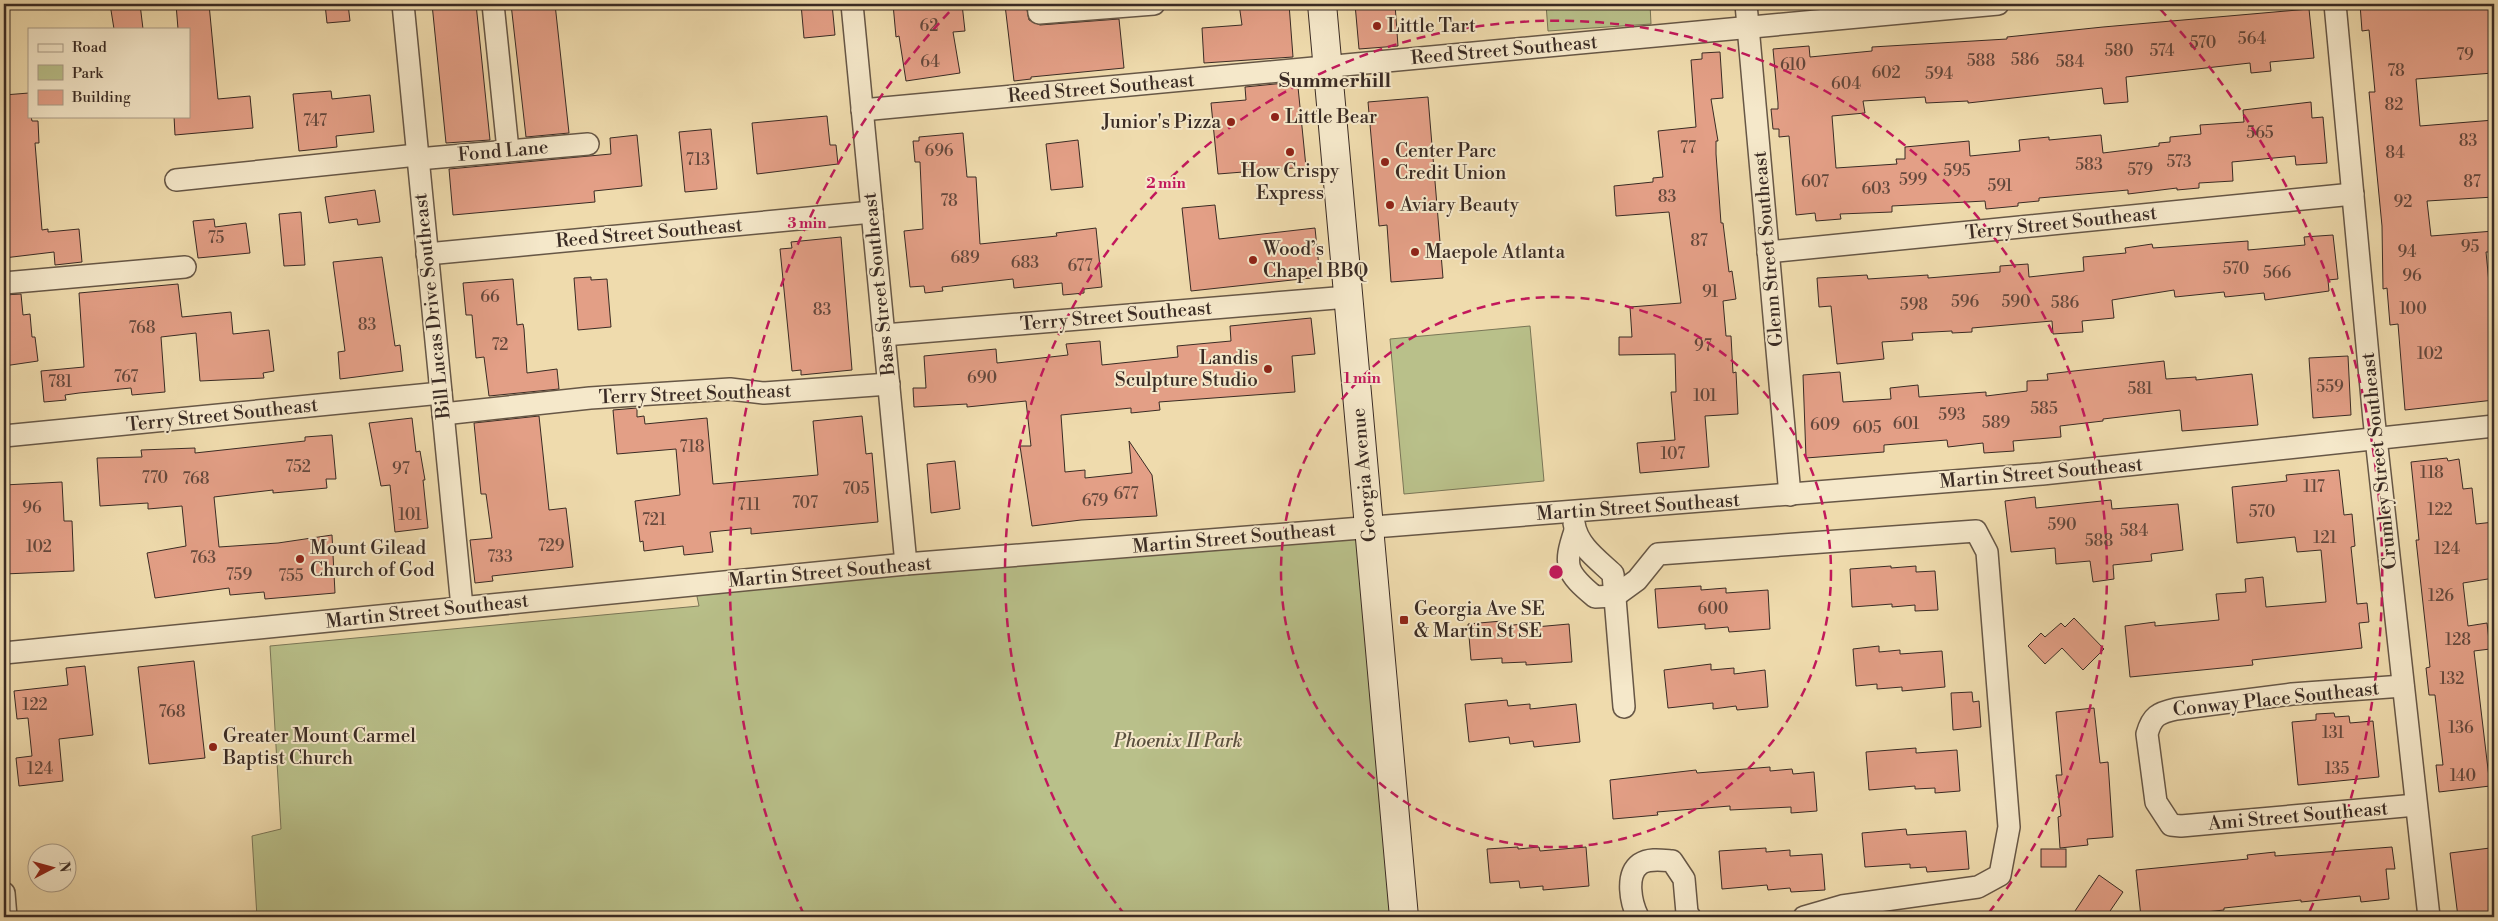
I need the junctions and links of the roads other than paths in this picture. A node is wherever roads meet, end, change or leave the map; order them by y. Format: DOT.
graph roads {
  1 [pos="403,4"];
  2 [pos="493,4"];
  3 [pos="852,4"];
  4 [pos="1038,4"];
  5 [pos="1154,4"];
  6 [pos="1322,4"];
  7 [pos="1746,4"];
  8 [pos="1998,4"];
  9 [pos="2334,4"];
  10 [pos="1748,27"];
  11 [pos="1327,66"];
  12 [pos="862,110"];
  13 [pos="588,144"];
  14 [pos="508,150"];
  15 [pos="418,157"];
  16 [pos="176,180"];
  17 [pos="2353,194"];
  18 [pos="872,212"];
  19 [pos="1768,252"];
  20 [pos="427,254"];
  21 [pos="185,267"];
  22 [pos="4,283"];
  23 [pos="1348,297"];
  24 [pos="884,335"];
  25 [pos="889,384"];
  26 [pos="441,393"];
  27 [pos="443,414"];
  28 [pos="2494,426"];
  29 [pos="4,436"];
  30 [pos="2376,438"];
  31 [pos="1790,495"];
  32 [pos="1573,522"];
  33 [pos="1369,528"];
  34 [pos="906,564"];
  35 [pos="1615,596"];
  36 [pos="462,607"];
  37 [pos="4,653"];
  38 [pos="2403,686"];
  39 [pos="1624,707"];
  40 [pos="2416,805"];
  41 [pos="2180,826"];
  42 [pos="4,894"];
  43 [pos="6,917"];
  44 [pos="1404,917"];
  45 [pos="1638,917"];
  46 [pos="1690,917"];
  47 [pos="1804,917"];
  48 [pos="2429,917"];
  1 -- 15 [label="street, Bill Lucas Drive Southeast"];
  2 -- 14 [label="street"];
  3 -- 12 [label="street, Bass Street Southeast"];
  4 -- 5 [label="street"];
  6 -- 11 [label="main road, Georgia Avenue"];
  7 -- 10 [label="street, Glenn Street Southeast"];
  8 -- 10 [label="street, Reed Street Southeast"];
  9 -- 17 [label="street, Crumley Street Southeast"];
  10 -- 11 [label="street, Reed Street Southeast"];
  10 -- 19 [label="street, Glenn Street Southeast"];
  11 -- 12 [label="street, Reed Street Southeast"];
  11 -- 23 [label="main road, Georgia Avenue"];
  12 -- 18 [label="street, Bass Street Southeast"];
  13 -- 14 [label="street, Fond Lane"];
  14 -- 15 [label="street, Fond Lane"];
  15 -- 16 [label="street"];
  15 -- 20 [label="street, Bill Lucas Drive Southeast"];
  17 -- 19 [label="street, Terry Street Southeast"];
  17 -- 30 [label="street, Crumley Street Southeast"];
  18 -- 20 [label="street, Reed Street Southeast"];
  18 -- 24 [label="street, Bass Street Southeast"];
  19 -- 31 [label="street, Glenn Street Southeast"];
  20 -- 26 [label="street, Bill Lucas Drive Southeast"];
  21 -- 22 [label="street"];
  23 -- 24 [label="street, Terry Street Southeast"];
  23 -- 33 [label="main road, Georgia Avenue"];
  24 -- 25 [label="street, Bass Street Southeast"];
  25 -- 27 [label="street, Terry Street Southeast"];
  25 -- 34 [label="street, Bass Street Southeast"];
  26 -- 27 [label="street, Bill Lucas Drive Southeast"];
  26 -- 29 [label="street, Terry Street Southeast"];
  27 -- 36 [label="street, Bill Lucas Drive Southeast"];
  28 -- 30 [label="street, Martin Street Southeast"];
  30 -- 31 [label="street, Martin Street Southeast"];
  30 -- 38 [label="street, Crumley Street Southeast"];
  31 -- 32 [label="street, Martin Street Southeast"];
  32 -- 33 [label="street, Martin Street Southeast"];
  32 -- 35 [label="street"];
  32 -- 35 [label="street"];
  33 -- 34 [label="street, Martin Street Southeast"];
  33 -- 44 [label="main road, Georgia Avenue"];
  34 -- 36 [label="street, Martin Street Southeast"];
  35 -- 39 [label="street"];
  35 -- 47 [label="street"];
  36 -- 37 [label="street, Martin Street Southeast"];
  38 -- 40 [label="street, Crumley Street Southeast"];
  38 -- 41 [label="street, Conway Place Southeast"];
  40 -- 41 [label="street, Ami Street Southeast"];
  40 -- 48 [label="street, Crumley Street Southeast"];
  42 -- 43 [label="street"];
  45 -- 46 [label="street"];
}
